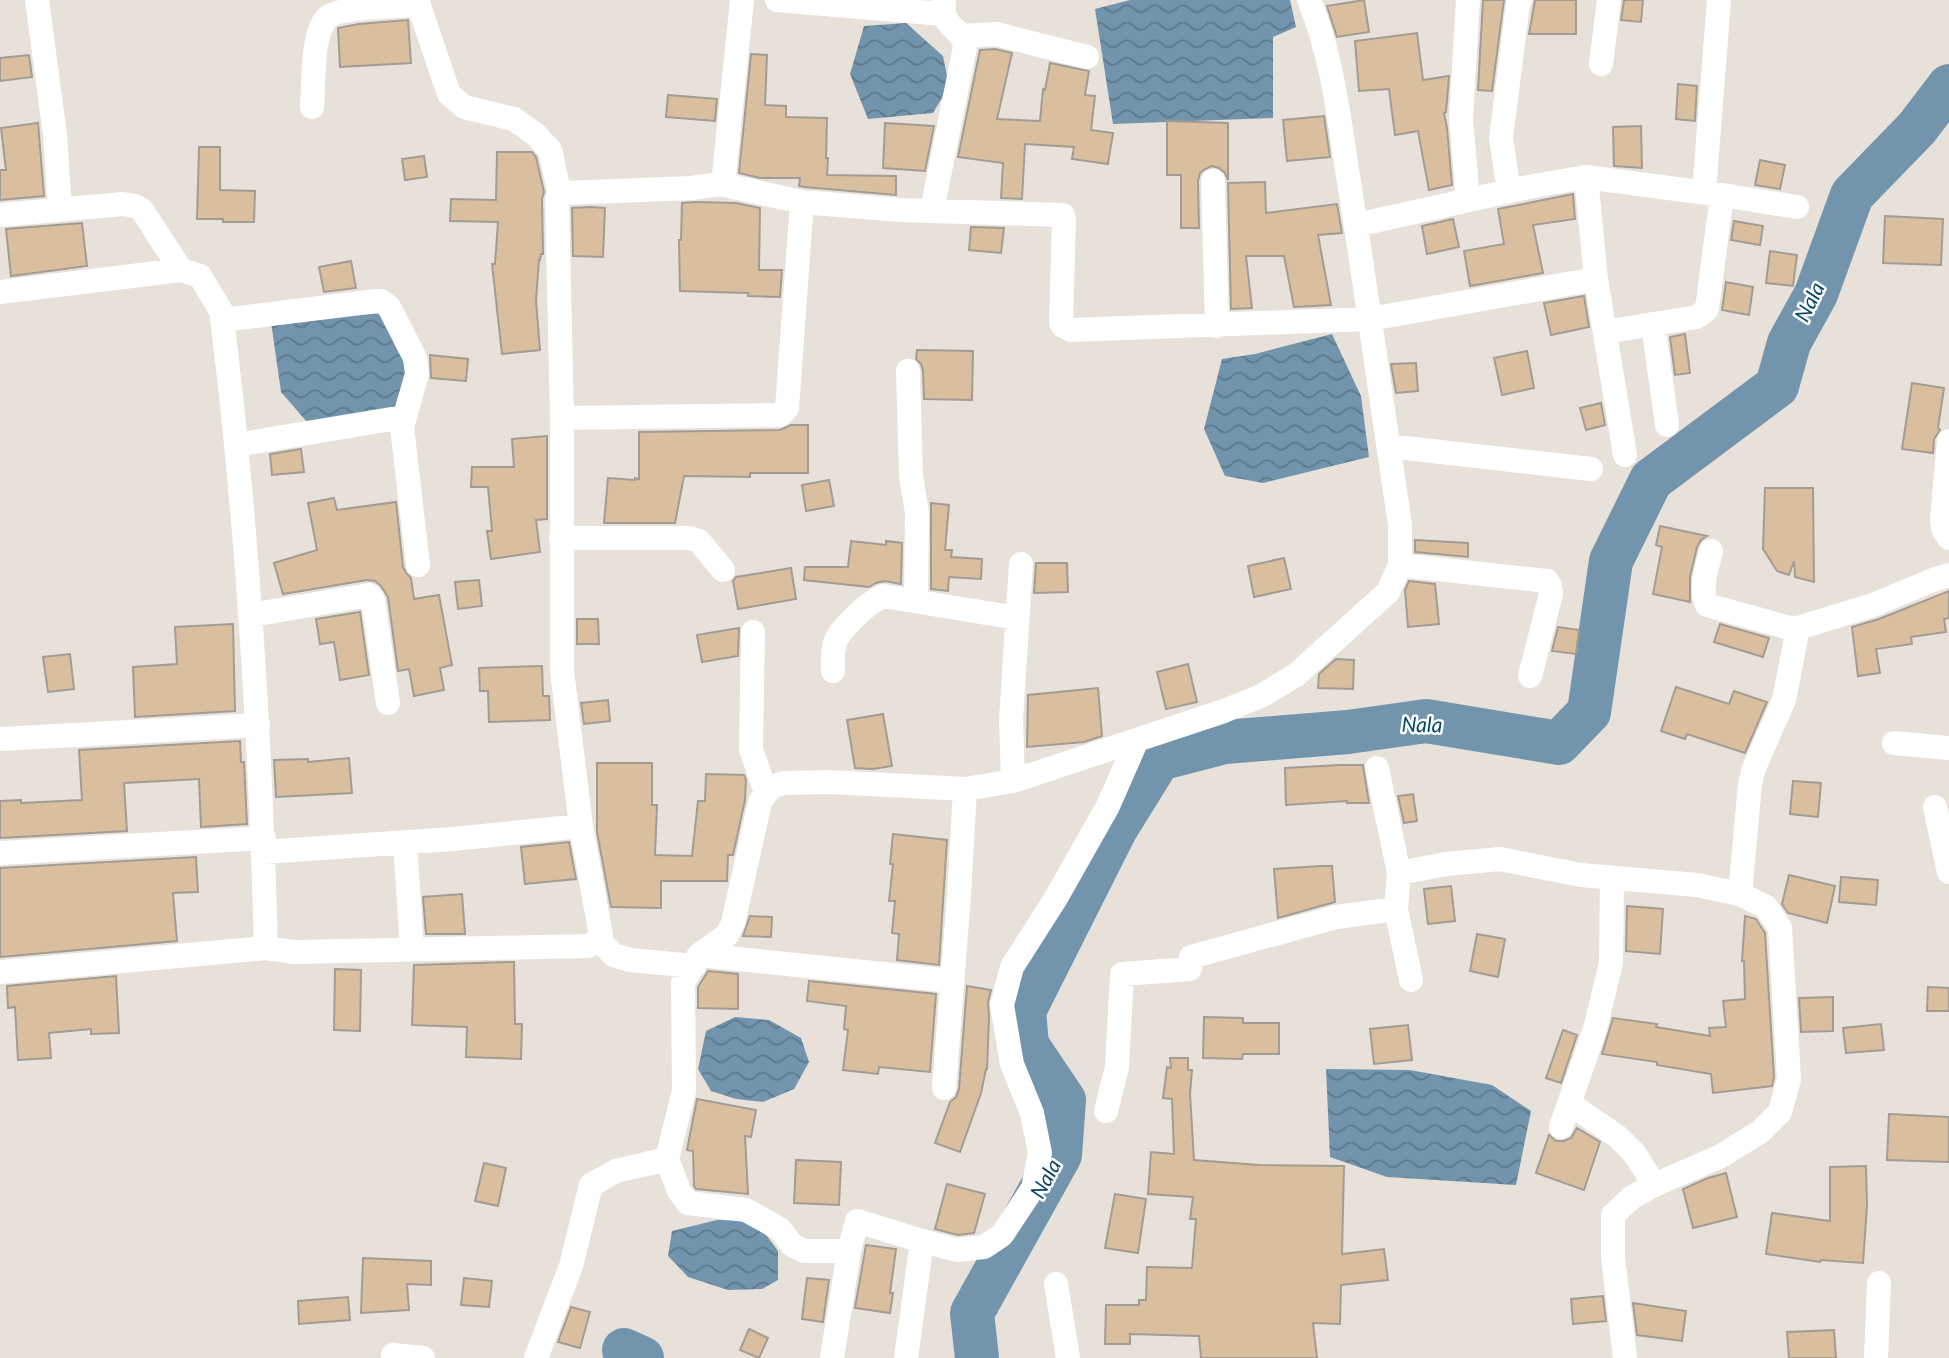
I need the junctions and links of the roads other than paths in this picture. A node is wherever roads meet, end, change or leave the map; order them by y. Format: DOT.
graph roads {
  1 [pos="37,0"];
  2 [pos="742,0"];
  3 [pos="777,0"];
  4 [pos="1309,0"];
  5 [pos="1468,0"];
  6 [pos="1520,0"];
  7 [pos="1609,0"];
  8 [pos="1719,0"];
  9 [pos="418,2"];
  10 [pos="944,7"];
  11 [pos="961,36"];
  12 [pos="1087,57"];
  13 [pos="1601,64"];
  14 [pos="312,107"];
  15 [pos="1586,177"];
  16 [pos="1213,181"];
  17 [pos="720,184"];
  18 [pos="1509,191"];
  19 [pos="1713,193"];
  20 [pos="560,195"];
  21 [pos="1468,200"];
  22 [pos="802,202"];
  23 [pos="1797,207"];
  24 [pos="60,209"];
  25 [pos="932,210"];
  26 [pos="0,215"];
  27 [pos="1356,225"];
  28 [pos="181,270"];
  29 [pos="1596,279"];
  30 [pos="0,292"];
  31 [pos="1370,319"];
  32 [pos="222,320"];
  33 [pos="1653,324"];
  34 [pos="1217,326"];
  35 [pos="1605,332"];
  36 [pos="908,371"];
  37 [pos="404,417"];
  38 [pos="562,418"];
  39 [pos="1667,425"];
  40 [pos="1949,440"];
  41 [pos="236,444"];
  42 [pos="1388,446"];
  43 [pos="1625,455"];
  44 [pos="1591,468"];
  45 [pos="561,538"];
  46 [pos="1949,538"];
  47 [pos="1711,551"];
  48 [pos="1021,564"];
  49 [pos="418,565"];
  50 [pos="1401,565"];
  51 [pos="723,570"];
  52 [pos="1949,575"];
  53 [pos="916,601"];
  54 [pos="251,615"];
  55 [pos="1017,618"];
  56 [pos="1798,628"];
  57 [pos="753,632"];
  58 [pos="833,671"];
  59 [pos="1530,676"];
  60 [pos="388,703"];
  61 [pos="258,725"];
  62 [pos="0,739"];
  63 [pos="1137,740"];
  64 [pos="1894,743"];
  65 [pos="1949,748"];
  66 [pos="1377,768"];
  67 [pos="1013,781"];
  68 [pos="965,789"];
  69 [pos="766,793"];
  70 [pos="1935,807"];
  71 [pos="581,826"];
  72 [pos="405,842"];
  73 [pos="264,845"];
  74 [pos="0,853"];
  75 [pos="1949,872"];
  76 [pos="1399,873"];
  77 [pos="1612,878"];
  78 [pos="1740,894"];
  79 [pos="1396,909"];
  80 [pos="598,940"];
  81 [pos="266,948"];
  82 [pos="412,950"];
  83 [pos="697,960"];
  84 [pos="0,972"];
  85 [pos="1411,980"];
  86 [pos="952,981"];
  87 [pos="943,1088"];
  88 [pos="1569,1103"];
  89 [pos="1106,1111"];
  90 [pos="1561,1127"];
  91 [pos="667,1160"];
  92 [pos="1654,1185"];
  93 [pos="922,1241"];
  94 [pos="849,1251"];
  95 [pos="1879,1283"];
  96 [pos="1056,1284"];
  97 [pos="393,1358"];
  98 [pos="423,1358"];
  99 [pos="536,1358"];
  100 [pos="832,1358"];
  101 [pos="906,1358"];
  102 [pos="1068,1358"];
  103 [pos="1625,1358"];
  104 [pos="1876,1358"];
  1 -- 24 [label="street"];
  2 -- 17 [label="street"];
  3 -- 10 [label="street"];
  4 -- 27 [label="street"];
  5 -- 21 [label="street"];
  6 -- 18 [label="street"];
  7 -- 13 [label="street"];
  8 -- 19 [label="street"];
  9 -- 14 [label="street"];
  9 -- 20 [label="street"];
  10 -- 11 [label="street"];
  11 -- 12 [label="street"];
  11 -- 25 [label="street"];
  15 -- 18 [label="street"];
  15 -- 19 [label="street"];
  15 -- 29 [label="street"];
  16 -- 34 [label="street"];
  17 -- 20 [label="street"];
  17 -- 22 [label="street"];
  18 -- 21 [label="street"];
  19 -- 23 [label="street"];
  19 -- 33 [label="street"];
  20 -- 38 [label="street"];
  21 -- 27 [label="street"];
  22 -- 25 [label="street"];
  22 -- 38 [label="street"];
  24 -- 26 [label="street"];
  24 -- 28 [label="street"];
  25 -- 34 [label="street"];
  27 -- 31 [label="street"];
  28 -- 30 [label="street"];
  28 -- 32 [label="street"];
  29 -- 31 [label="street"];
  29 -- 35 [label="street"];
  31 -- 34 [label="street"];
  31 -- 42 [label="street"];
  32 -- 37 [label="street"];
  32 -- 41 [label="street"];
  33 -- 35 [label="street"];
  33 -- 39 [label="street"];
  35 -- 43 [label="street"];
  36 -- 53 [label="street"];
  37 -- 41 [label="street"];
  37 -- 49 [label="street"];
  38 -- 45 [label="street"];
  40 -- 46 [label="street"];
  41 -- 54 [label="street"];
  42 -- 44 [label="street"];
  42 -- 50 [label="street"];
  45 -- 51 [label="street"];
  45 -- 71 [label="street"];
  47 -- 56 [label="street"];
  48 -- 55 [label="street"];
  50 -- 59 [label="street"];
  50 -- 63 [label="street"];
  52 -- 56 [label="street"];
  53 -- 55 [label="street"];
  53 -- 58 [label="street"];
  54 -- 60 [label="street"];
  54 -- 61 [label="street"];
  55 -- 67 [label="street"];
  56 -- 78 [label="street"];
  57 -- 69 [label="street"];
  61 -- 62 [label="street"];
  61 -- 73 [label="street"];
  63 -- 67 [label="street"];
  63 -- 93 [label="street"];
  64 -- 65 [label="street"];
  66 -- 76 [label="street"];
  67 -- 68 [label="street"];
  68 -- 69 [label="street"];
  68 -- 86 [label="street"];
  69 -- 83 [label="street"];
  70 -- 75 [label="street"];
  71 -- 72 [label="street"];
  71 -- 80 [label="street"];
  72 -- 73 [label="street"];
  72 -- 82 [label="street"];
  73 -- 74 [label="street"];
  73 -- 81 [label="street"];
  76 -- 77 [label="street"];
  76 -- 79 [label="street"];
  77 -- 78 [label="street"];
  77 -- 88 [label="street"];
  78 -- 92 [label="street"];
  79 -- 85 [label="street"];
  79 -- 89 [label="street"];
  80 -- 82 [label="street"];
  80 -- 83 [label="street"];
  81 -- 82 [label="street"];
  81 -- 84 [label="street"];
  83 -- 86 [label="street"];
  83 -- 91 [label="street"];
  86 -- 87 [label="street"];
  88 -- 90 [label="street"];
  88 -- 92 [label="street"];
  91 -- 94 [label="street"];
  91 -- 99 [label="street"];
  92 -- 103 [label="street"];
  93 -- 94 [label="street"];
  93 -- 101 [label="street"];
  94 -- 100 [label="street"];
  95 -- 104 [label="street"];
  96 -- 102 [label="street"];
  97 -- 98 [label="street"];
}
